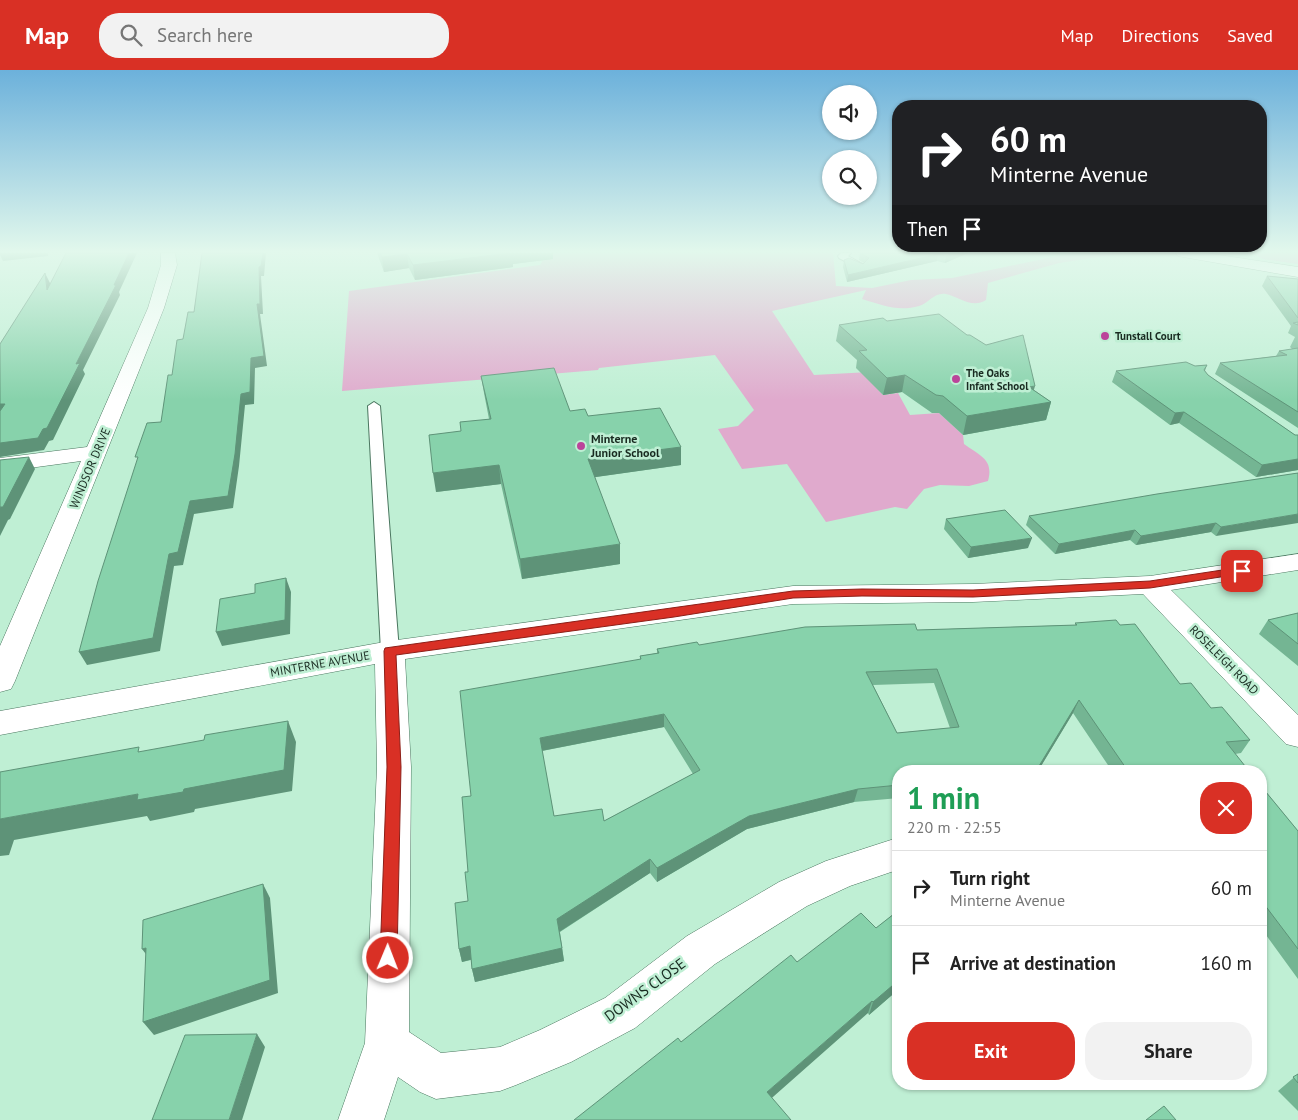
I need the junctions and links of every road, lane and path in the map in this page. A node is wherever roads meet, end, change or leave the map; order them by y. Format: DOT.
graph roads {
  1 [pos="158,302"];
  2 [pos="374,406"];
  3 [pos="97,452"];
  4 [pos="0,465"];
  5 [pos="1298,562"];
  6 [pos="1150,585"];
  7 [pos="390,651"];
  8 [pos="0,681"];
  9 [pos="0,723"];
  10 [pos="1298,735"];
  11 [pos="892,857"];
  12 [pos="387,1043"];
  13 [pos="361,1120"];
  1 -- 3 [label="street, WINDSOR DRIVE"];
  2 -- 7 [label="lane"];
  3 -- 4 [label="street"];
  3 -- 8 [label="street, WINDSOR DRIVE"];
  5 -- 6 [label="street, MINTERNE AVENUE"];
  6 -- 7 [label="street, MINTERNE AVENUE"];
  6 -- 10 [label="street, ROSELEIGH ROAD"];
  7 -- 9 [label="street, MINTERNE AVENUE"];
  7 -- 12 [label="street"];
  11 -- 12 [label="street, DOWNS CLOSE"];
  12 -- 13 [label="street"];
}
